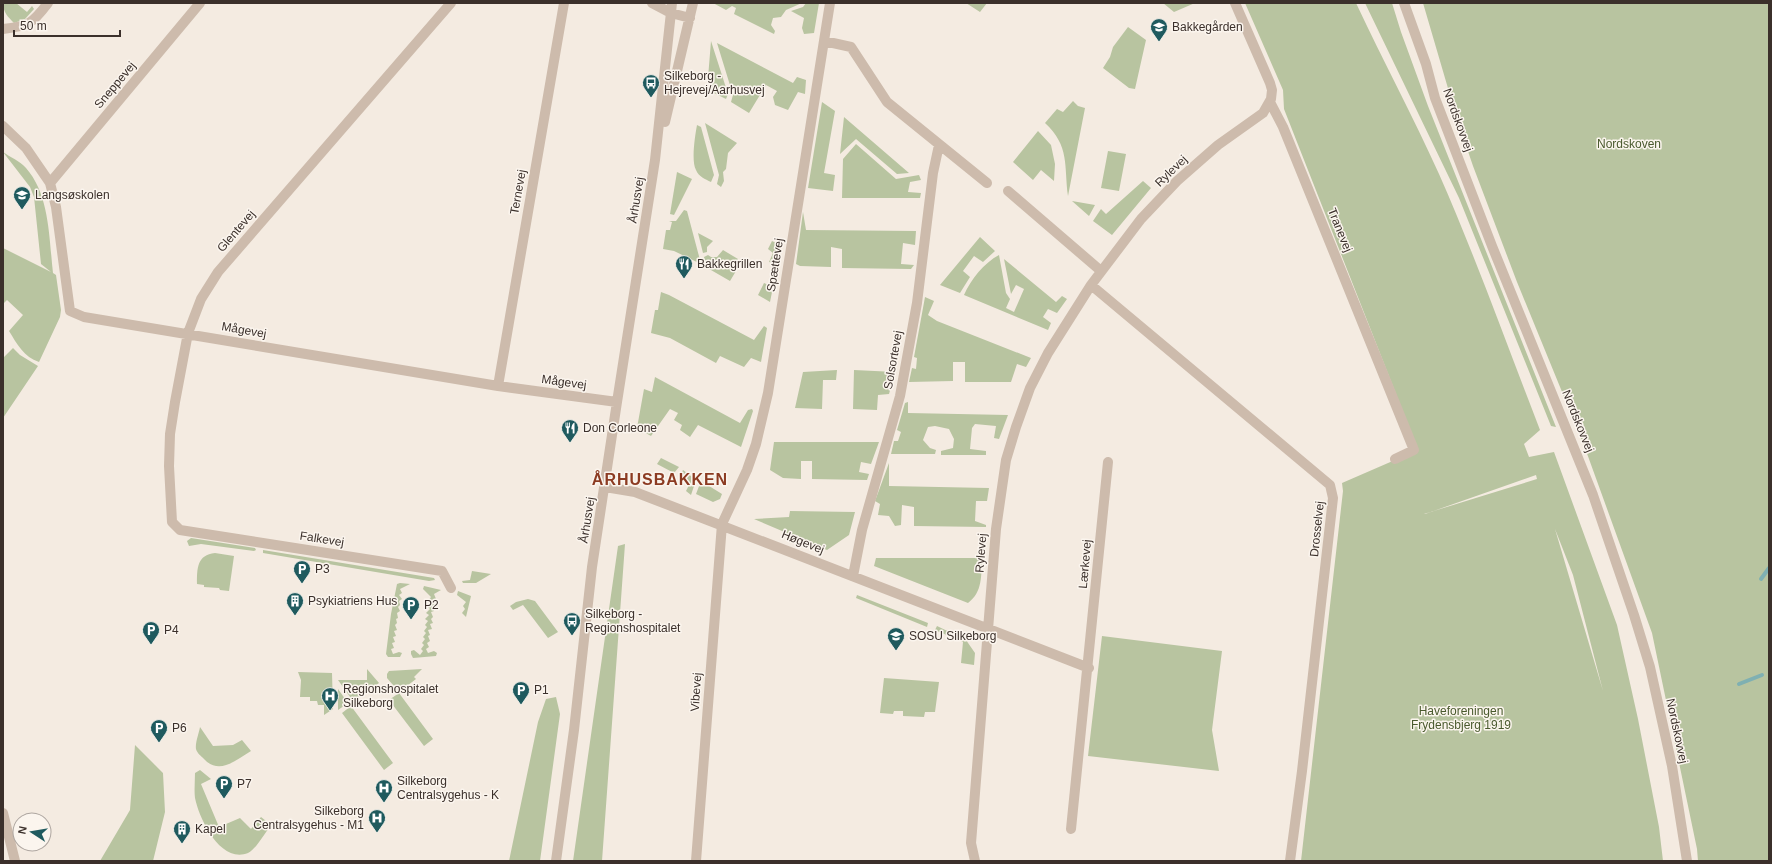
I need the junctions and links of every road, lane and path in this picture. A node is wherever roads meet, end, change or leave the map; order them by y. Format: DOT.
graph roads {
  1 [pos="48,3"];
  2 [pos="200,3"];
  3 [pos="451,3"];
  4 [pos="564,3"];
  5 [pos="652,3"];
  6 [pos="693,3"];
  7 [pos="830,3"];
  8 [pos="1235,3"];
  9 [pos="1404,3"];
  10 [pos="671,8"];
  11 [pos="690,18"];
  12 [pos="3,29"];
  13 [pos="824,41"];
  14 [pos="1270,102"];
  15 [pos="3,126"];
  16 [pos="939,145"];
  17 [pos="655,160"];
  18 [pos="50,183"];
  19 [pos="987,183"];
  20 [pos="1008,191"];
  21 [pos="1101,271"];
  22 [pos="1091,285"];
  23 [pos="188,333"];
  24 [pos="498,386"];
  25 [pos="616,402"];
  26 [pos="1395,459"];
  27 [pos="1108,462"];
  28 [pos="605,487"];
  29 [pos="722,524"];
  30 [pos="180,530"];
  31 [pos="853,576"];
  32 [pos="451,588"];
  33 [pos="988,630"];
  34 [pos="1088,668"];
  35 [pos="3,813"];
  36 [pos="1071,829"];
  37 [pos="15,861"];
  38 [pos="556,861"];
  39 [pos="696,861"];
  40 [pos="975,861"];
  41 [pos="1290,861"];
  42 [pos="1687,861"];
  1 -- 12 [label="street"];
  2 -- 18 [label="street, Sneppevej"];
  3 -- 23 [label="street, Glentevej"];
  4 -- 24 [label="street, Ternevej"];
  5 -- 10 [label="street"];
  6 -- 11 [label="street, Århusvej"];
  7 -- 13 [label="street, Spættevej"];
  8 -- 14 [label="street, Tranevej"];
  9 -- 42 [label="street, Nordskovvej"];
  10 -- 11 [label="street"];
  10 -- 17 [label="street, Århusvej"];
  11 -- 17 [label="street, Århusvej"];
  13 -- 16 [label="street"];
  13 -- 29 [label="street, Spættevej"];
  14 -- 21 [label="street, Rylevej"];
  14 -- 26 [label="street, Tranevej"];
  15 -- 18 [label="street, Mågevej"];
  16 -- 19 [label="street"];
  16 -- 31 [label="street, Solsortevej"];
  17 -- 25 [label="street, Århusvej"];
  18 -- 23 [label="street, Mågevej"];
  20 -- 21 [label="street"];
  21 -- 22 [label="street, Rylevej"];
  22 -- 33 [label="street, Rylevej"];
  22 -- 41 [label="street, Drosselvej"];
  23 -- 24 [label="street, Mågevej"];
  23 -- 30 [label="street, Glentevej"];
  24 -- 25 [label="street, Mågevej"];
  25 -- 28 [label="street, Århusvej"];
  27 -- 34 [label="street, Lærkevej"];
  28 -- 29 [label="street, Høgevej"];
  28 -- 38 [label="street, Århusvej"];
  29 -- 31 [label="street, Høgevej"];
  29 -- 39 [label="street, Vibevej"];
  30 -- 32 [label="street, Falkevej"];
  31 -- 33 [label="street, Høgevej"];
  33 -- 34 [label="street"];
  33 -- 40 [label="street, Rylevej"];
  34 -- 36 [label="street, Lærkevej"];
  35 -- 37 [label="street"];
}
